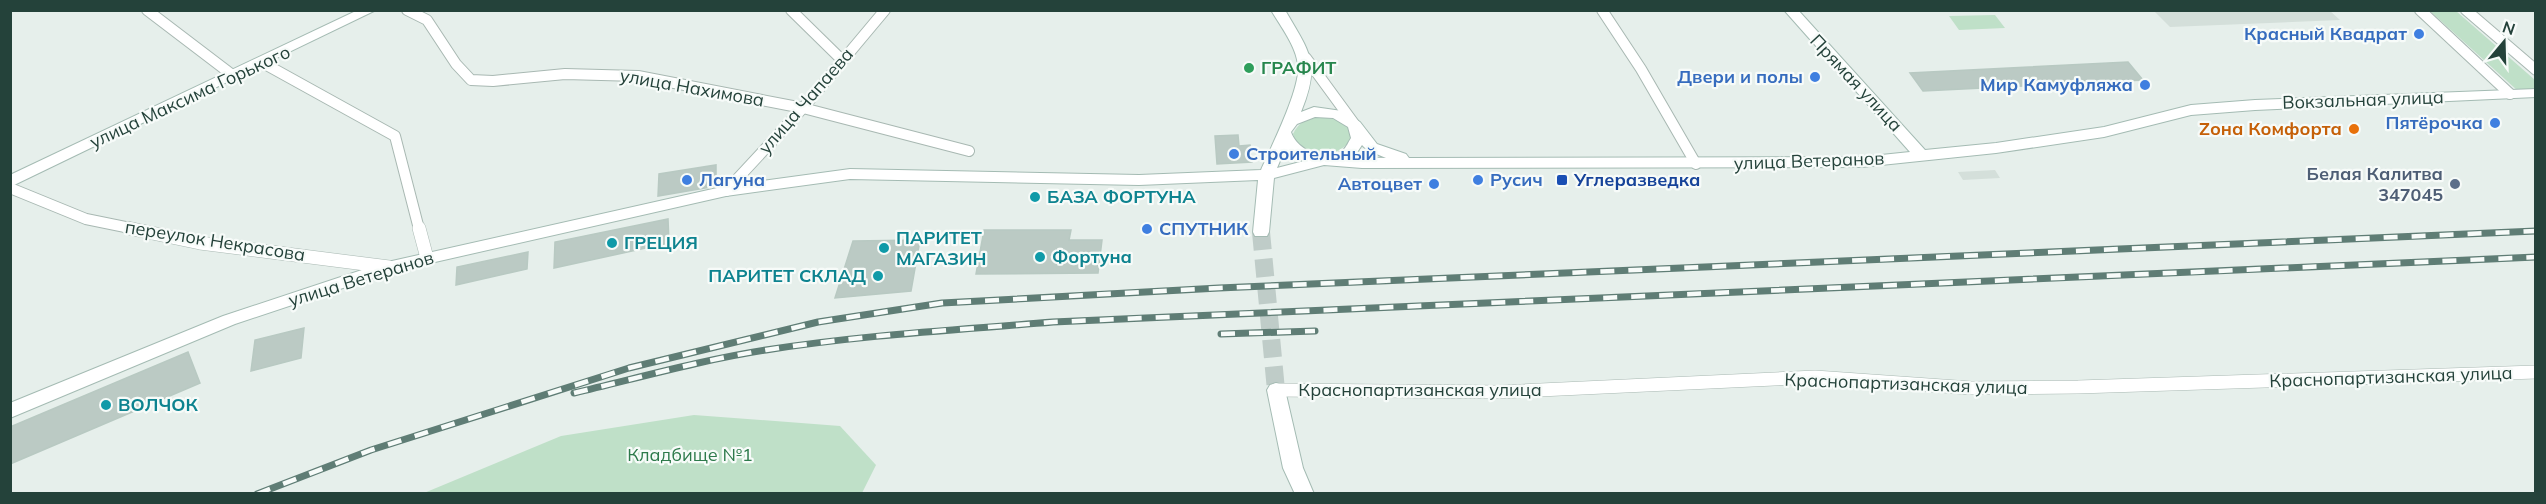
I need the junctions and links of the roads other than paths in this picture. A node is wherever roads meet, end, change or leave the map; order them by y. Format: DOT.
graph roads {
  1 [pos="147,10"];
  2 [pos="370,10"];
  3 [pos="407,10"];
  4 [pos="791,10"];
  5 [pos="885,10"];
  6 [pos="1278,10"];
  7 [pos="1602,10"];
  8 [pos="1790,10"];
  9 [pos="2420,10"];
  10 [pos="2466,10"];
  11 [pos="1306,58"];
  12 [pos="842,60"];
  13 [pos="263,63"];
  14 [pos="2535,70"];
  15 [pos="235,76"];
  16 [pos="2510,93"];
  17 [pos="2535,93"];
  18 [pos="803,108"];
  19 [pos="2191,110"];
  20 [pos="1357,129"];
  21 [pos="1286,130"];
  22 [pos="969,151"];
  23 [pos="1921,155"];
  24 [pos="1326,160"];
  25 [pos="1422,162"];
  26 [pos="1696,164"];
  27 [pos="1267,174"];
  28 [pos="10,182"];
  29 [pos="10,188"];
  30 [pos="726,191"];
  31 [pos="1262,232"];
  32 [pos="428,258"];
  33 [pos="388,267"];
  34 [pos="2535,372"];
  35 [pos="1276,390"];
  36 [pos="10,411"];
  37 [pos="1305,494"];
  1 -- 15 [label="street"];
  2 -- 13 [label="main road, улица Максима Горького"];
  3 -- 18 [label="street, улица Нахимова"];
  4 -- 12 [label="street"];
  5 -- 12 [label="street, улица Чапаева"];
  6 -- 11 [label="main road"];
  7 -- 26 [label="street"];
  8 -- 23 [label="main road, Прямая улица"];
  9 -- 16 [label="street"];
  10 -- 14 [label="street"];
  11 -- 20 [label="street"];
  11 -- 21 [label="main road"];
  12 -- 18 [label="street, улица Чапаева"];
  13 -- 15 [label="main road, улица Максима Горького"];
  13 -- 32 [label="street"];
  15 -- 28 [label="main road, улица Максима Горького"];
  16 -- 17 [label="main road, Вокзальная улица"];
  16 -- 19 [label="main road, Вокзальная улица"];
  18 -- 22 [label="street, улица Нахимова"];
  18 -- 30 [label="street, улица Чапаева"];
  19 -- 23 [label="main road, улица Ветеранов"];
  20 -- 21 [label="main road"];
  20 -- 24 [label="main road"];
  20 -- 25 [label="main road"];
  21 -- 24 [label="main road"];
  21 -- 27 [label="main road"];
  23 -- 26 [label="main road, улица Ветеранов"];
  24 -- 25 [label="main road"];
  24 -- 27 [label="main road, улица Ветеранов"];
  25 -- 26 [label="main road, улица Ветеранов"];
  27 -- 30 [label="main road, улица Ветеранов"];
  27 -- 31 [label="main road"];
  29 -- 33 [label="street, переулок Некрасова"];
  30 -- 32 [label="main road, улица Ветеранов"];
  32 -- 33 [label="main road, улица Ветеранов"];
  33 -- 36 [label="main road, улица Ветеранов"];
  34 -- 35 [label="street, Краснопартизанская улица"];
  35 -- 37 [label="main road"];
}
